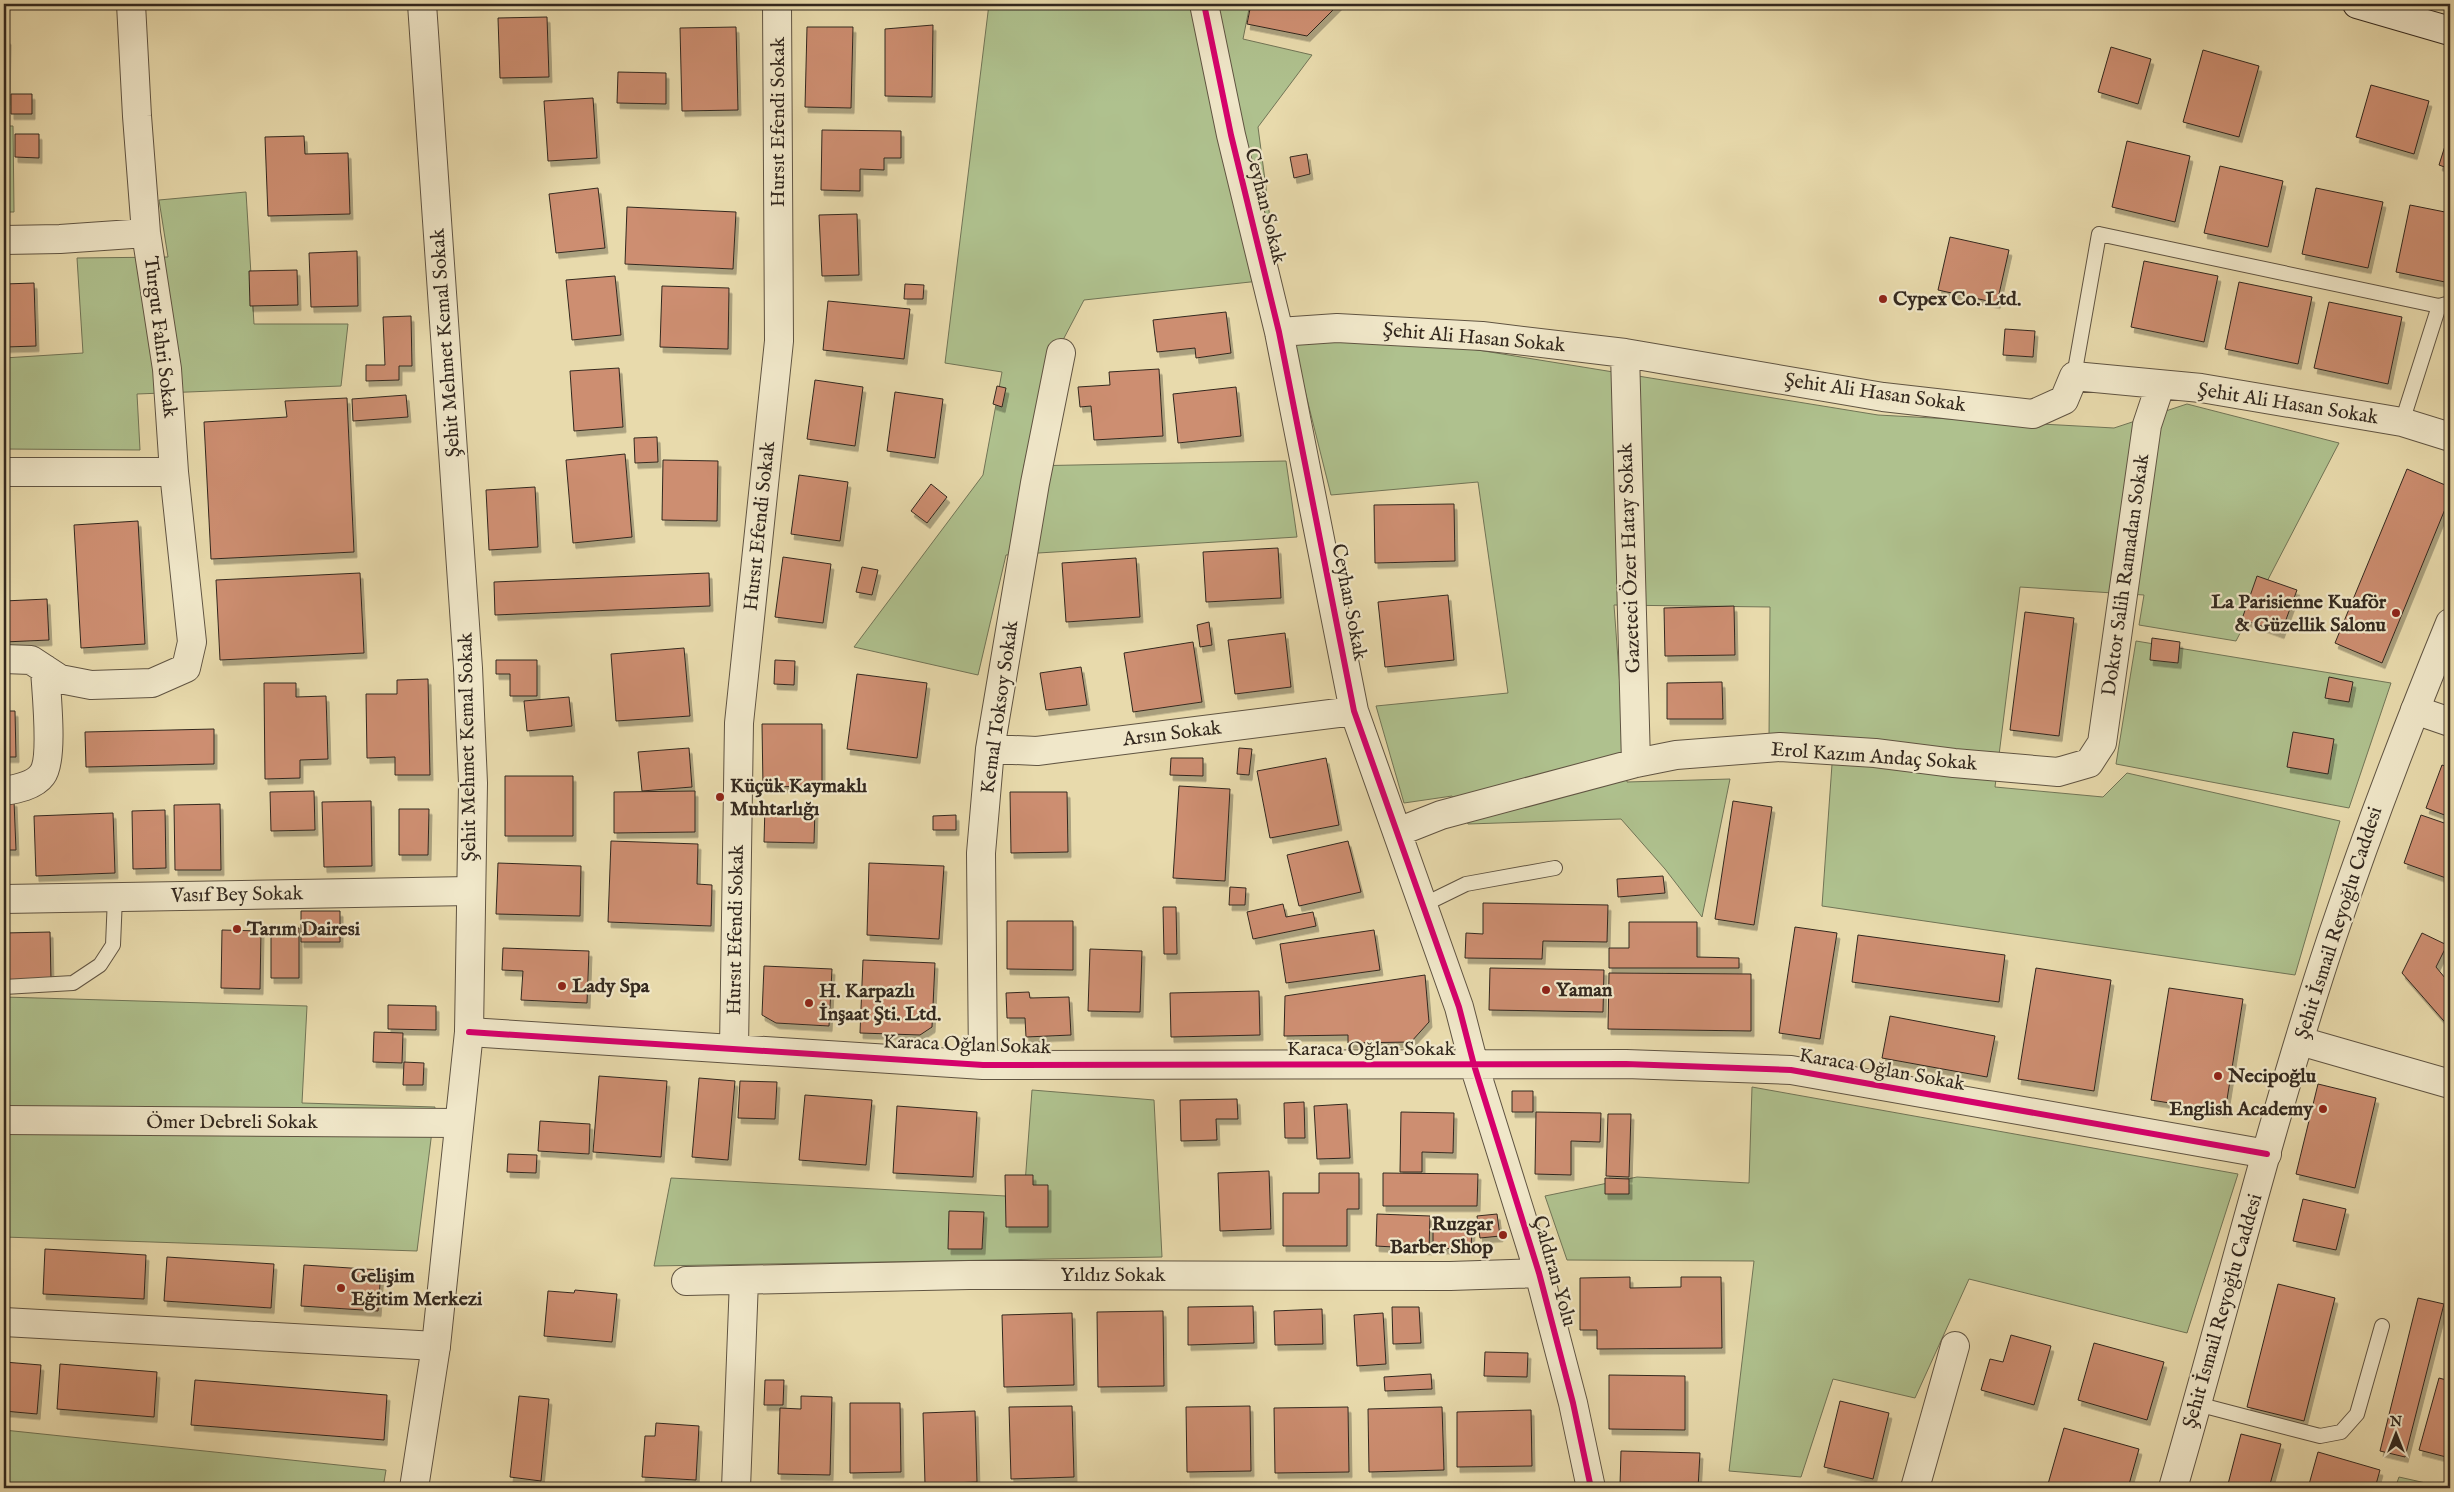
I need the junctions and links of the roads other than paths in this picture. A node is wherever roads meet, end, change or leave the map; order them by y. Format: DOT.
graph roads {
  1 [pos="131,4"];
  2 [pos="422,4"];
  3 [pos="778,4"];
  4 [pos="1204,4"];
  5 [pos="2357,4"];
  6 [pos="2450,31"];
  7 [pos="146,233"];
  8 [pos="4,240"];
  9 [pos="2445,304"];
  10 [pos="1279,332"];
  11 [pos="1061,353"];
  12 [pos="1625,353"];
  13 [pos="2074,376"];
  14 [pos="2160,386"];
  15 [pos="2402,422"];
  16 [pos="2450,437"];
  17 [pos="4,472"];
  18 [pos="174,472"];
  19 [pos="2450,624"];
  20 [pos="4,659"];
  21 [pos="45,669"];
  22 [pos="2415,710"];
  23 [pos="1354,711"];
  24 [pos="2450,722"];
  25 [pos="990,749"];
  26 [pos="1636,763"];
  27 [pos="2089,763"];
  28 [pos="4,791"];
  29 [pos="1398,832"];
  30 [pos="1555,868"];
  31 [pos="470,891"];
  32 [pos="115,896"];
  33 [pos="4,898"];
  34 [pos="1423,904"];
  35 [pos="4,987"];
  36 [pos="469,1032"];
  37 [pos="2300,1041"];
  38 [pos="734,1048"];
  39 [pos="983,1065"];
  40 [pos="1474,1065"];
  41 [pos="2450,1084"];
  42 [pos="4,1120"];
  43 [pos="459,1124"];
  44 [pos="2267,1154"];
  45 [pos="1539,1273"];
  46 [pos="744,1280"];
  47 [pos="686,1281"];
  48 [pos="4,1322"];
  49 [pos="2382,1326"];
  50 [pos="436,1346"];
  51 [pos="1955,1346"];
  52 [pos="2198,1404"];
  53 [pos="414,1488"];
  54 [pos="736,1488"];
  55 [pos="1591,1488"];
  56 [pos="1915,1488"];
  57 [pos="2173,1488"];
  1 -- 7 [label="street, Turgut Fahri Sokak"];
  2 -- 31 [label="street, Şehit Mehmet Kemal Sokak"];
  3 -- 38 [label="street, Hursıt Efendi Sokak"];
  4 -- 10 [label="street, Ceyhan Sokak"];
  5 -- 6 [label="street"];
  7 -- 8 [label="street"];
  7 -- 18 [label="street, Turgut Fahri Sokak"];
  9 -- 13 [label="lane"];
  9 -- 15 [label="lane"];
  10 -- 12 [label="street, Şehit Ali Hasan Sokak"];
  10 -- 23 [label="street, Ceyhan Sokak"];
  11 -- 25 [label="street, Kemal Toksoy Sokak"];
  12 -- 13 [label="street, Şehit Ali Hasan Sokak"];
  12 -- 26 [label="street, Gazeteci Özer Hatay Sokak"];
  13 -- 14 [label="street, Şehit Ali Hasan Sokak"];
  14 -- 15 [label="street, Şehit Ali Hasan Sokak"];
  14 -- 27 [label="street, Doktor Salih Ramadan Sokak"];
  15 -- 16 [label="street, Şehit Ali Hasan Sokak"];
  17 -- 18 [label="street"];
  18 -- 21 [label="street, Turgut Fahri Sokak"];
  19 -- 22 [label="street, Şehit İsmail Reyoğlu Caddesi"];
  20 -- 21 [label="street"];
  21 -- 28 [label="street"];
  22 -- 24 [label="street"];
  22 -- 37 [label="street, Şehit İsmail Reyoğlu Caddesi"];
  23 -- 25 [label="street, Arsın Sokak"];
  23 -- 29 [label="street, Ceyhan Sokak"];
  25 -- 39 [label="street, Kemal Toksoy Sokak"];
  26 -- 27 [label="street, Erol Kazım Andaç Sokak"];
  26 -- 29 [label="street, Erol Kazım Andaç Sokak"];
  29 -- 34 [label="street, Ceyhan Sokak"];
  30 -- 34 [label="lane"];
  31 -- 32 [label="street, Vasıf Bey Sokak"];
  31 -- 36 [label="street, Şehit Mehmet Kemal Sokak"];
  32 -- 33 [label="street, Vasıf Bey Sokak"];
  32 -- 35 [label="lane"];
  34 -- 40 [label="street, Ceyhan Sokak"];
  36 -- 38 [label="street, Karaca Oğlan Sokak"];
  36 -- 43 [label="street, Şehit Mehmet Kemal Sokak"];
  37 -- 41 [label="street"];
  37 -- 44 [label="street, Şehit İsmail Reyoğlu Caddesi"];
  38 -- 39 [label="street, Karaca Oğlan Sokak"];
  39 -- 40 [label="street, Karaca Oğlan Sokak"];
  40 -- 44 [label="street, Karaca Oğlan Sokak"];
  40 -- 45 [label="street, Çaldıran Yolu"];
  42 -- 43 [label="street, Ömer Debreli Sokak"];
  43 -- 50 [label="street, Şehit Mehmet Kemal Sokak"];
  44 -- 52 [label="street, Şehit İsmail Reyoğlu Caddesi"];
  45 -- 46 [label="street, Yıldız Sokak"];
  45 -- 55 [label="street, Çaldıran Yolu"];
  46 -- 47 [label="street, Yıldız Sokak"];
  46 -- 54 [label="street"];
  48 -- 50 [label="street"];
  49 -- 52 [label="lane"];
  50 -- 53 [label="street, Şehit Mehmet Kemal Sokak"];
  51 -- 56 [label="street"];
  52 -- 57 [label="street, Şehit İsmail Reyoğlu Caddesi"];
}
